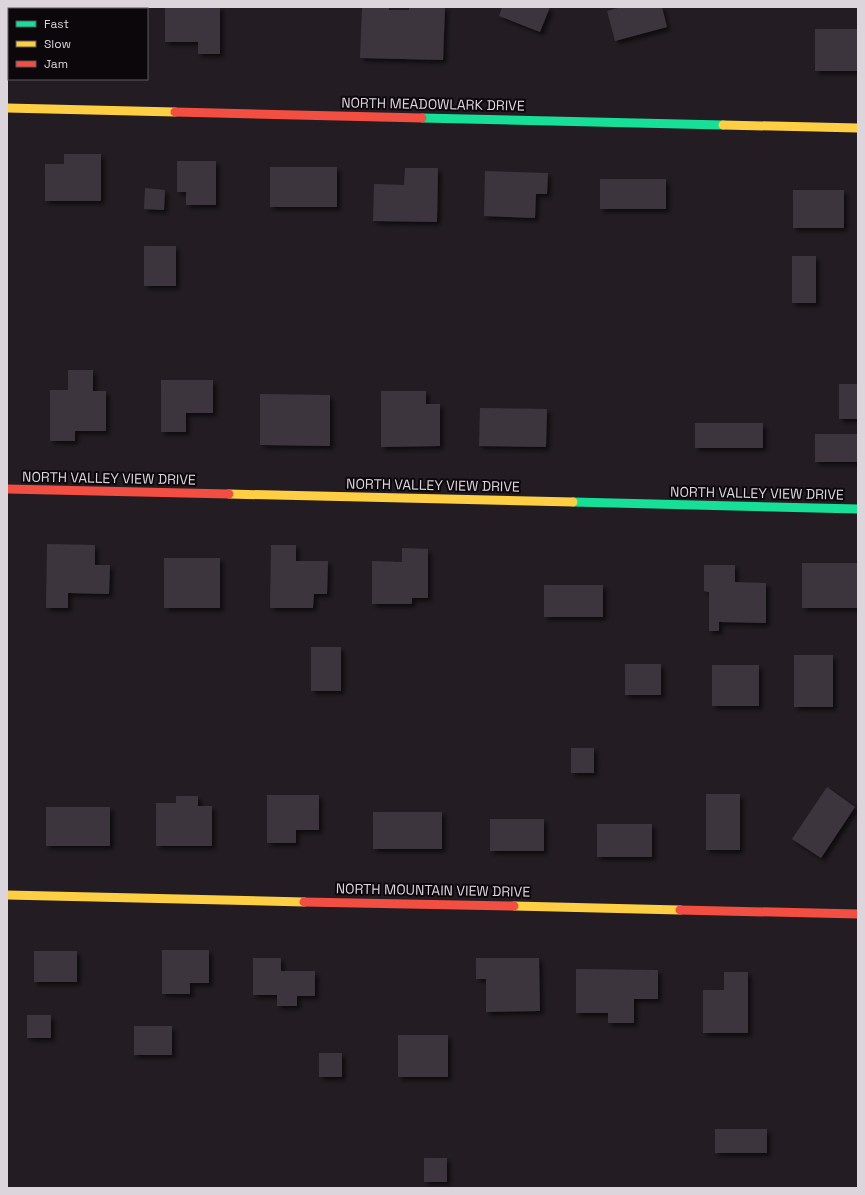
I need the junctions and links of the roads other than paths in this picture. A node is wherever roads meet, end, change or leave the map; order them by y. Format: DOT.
graph roads {
  1 [pos="7,108"];
  2 [pos="858,128"];
  3 [pos="7,489"];
  4 [pos="858,509"];
  5 [pos="7,895"];
  6 [pos="858,914"];
  1 -- 2 [label="street, NORTH MEADOWLARK DRIVE"];
  3 -- 4 [label="street, NORTH VALLEY VIEW DRIVE"];
  5 -- 6 [label="street, NORTH MOUNTAIN VIEW DRIVE"];
}
